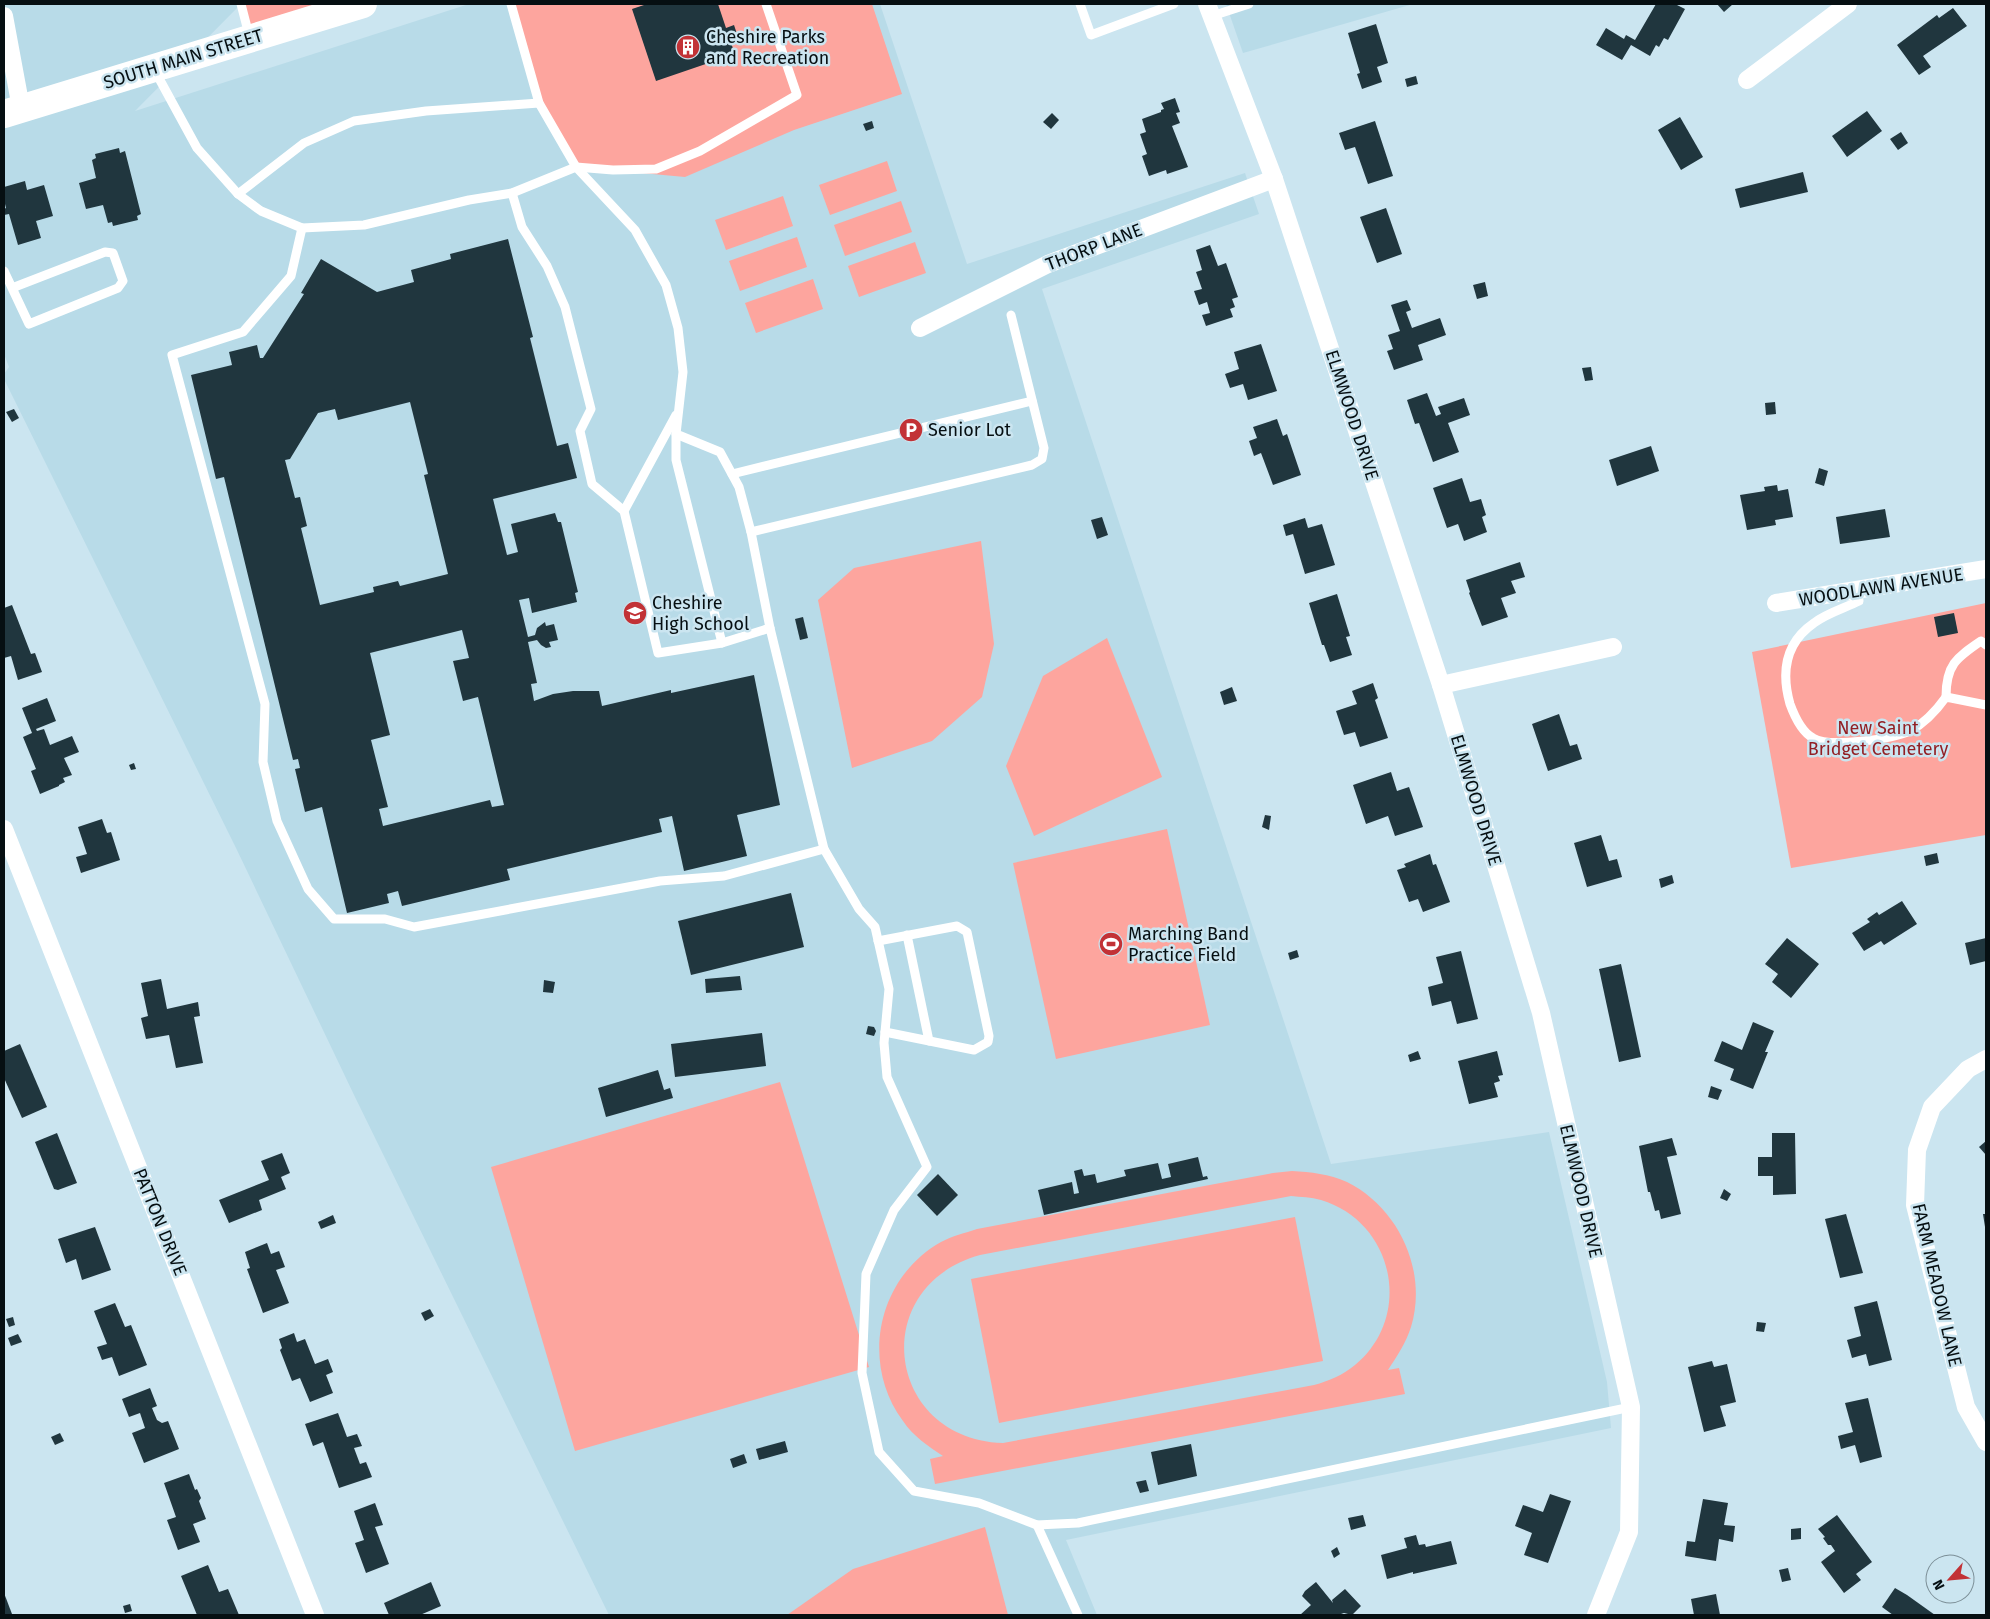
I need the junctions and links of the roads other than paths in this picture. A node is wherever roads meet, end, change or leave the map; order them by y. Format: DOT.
graph roads {
  1 [pos="241,4"];
  2 [pos="362,4"];
  3 [pos="511,4"];
  4 [pos="766,4"];
  5 [pos="1080,4"];
  6 [pos="1174,4"];
  7 [pos="1249,4"];
  8 [pos="1848,4"];
  9 [pos="1209,10"];
  10 [pos="4,16"];
  11 [pos="250,38"];
  12 [pos="154,69"];
  13 [pos="1747,80"];
  14 [pos="539,103"];
  15 [pos="13,111"];
  16 [pos="576,167"];
  17 [pos="1274,179"];
  18 [pos="512,193"];
  19 [pos="238,194"];
  20 [pos="302,228"];
  21 [pos="4,271"];
  22 [pos="12,288"];
  23 [pos="1011,315"];
  24 [pos="920,328"];
  25 [pos="1032,401"];
  26 [pos="679,411"];
  27 [pos="676,434"];
  28 [pos="732,474"];
  29 [pos="624,511"];
  30 [pos="750,532"];
  31 [pos="1986,569"];
  32 [pos="1858,590"];
  33 [pos="1776,604"];
  34 [pos="770,628"];
  35 [pos="722,643"];
  36 [pos="1986,645"];
  37 [pos="1613,647"];
  38 [pos="1441,685"];
  39 [pos="1946,697"];
  40 [pos="1986,705"];
  41 [pos="4,829"];
  42 [pos="824,850"];
  43 [pos="907,935"];
  44 [pos="878,941"];
  45 [pos="885,1032"];
  46 [pos="929,1041"];
  47 [pos="1986,1059"];
  48 [pos="1631,1407"];
  49 [pos="1986,1442"];
  50 [pos="1037,1525"];
  51 [pos="315,1615"];
  52 [pos="1078,1615"];
  53 [pos="1596,1615"];
  1 -- 11 [label="lane"];
  2 -- 11 [label="highway, SOUTH MAIN STREET"];
  3 -- 14 [label="lane"];
  4 -- 16 [label="lane"];
  5 -- 6 [label="lane"];
  7 -- 9 [label="lane"];
  8 -- 13 [label="street"];
  9 -- 17 [label="street, ELMWOOD DRIVE"];
  10 -- 15 [label="street"];
  11 -- 12 [label="highway, SOUTH MAIN STREET"];
  12 -- 15 [label="highway, SOUTH MAIN STREET"];
  12 -- 19 [label="lane"];
  14 -- 16 [label="lane"];
  14 -- 19 [label="lane"];
  16 -- 18 [label="lane"];
  16 -- 26 [label="lane"];
  17 -- 24 [label="street, THORP LANE"];
  17 -- 38 [label="street, ELMWOOD DRIVE"];
  18 -- 20 [label="lane"];
  18 -- 29 [label="lane"];
  19 -- 20 [label="lane"];
  20 -- 42 [label="lane"];
  21 -- 22 [label="lane"];
  22 -- 22 [label="lane"];
  23 -- 25 [label="lane"];
  25 -- 28 [label="lane"];
  25 -- 30 [label="lane"];
  26 -- 27 [label="lane"];
  26 -- 29 [label="lane"];
  27 -- 28 [label="lane"];
  27 -- 35 [label="lane"];
  28 -- 30 [label="lane"];
  29 -- 35 [label="lane"];
  30 -- 34 [label="lane"];
  31 -- 32 [label="street, WOODLAWN AVENUE"];
  32 -- 33 [label="street, WOODLAWN AVENUE"];
  32 -- 39 [label="lane"];
  34 -- 35 [label="lane"];
  34 -- 42 [label="lane"];
  36 -- 39 [label="lane"];
  37 -- 38 [label="street"];
  38 -- 48 [label="street, ELMWOOD DRIVE"];
  39 -- 40 [label="lane"];
  41 -- 51 [label="street, PATTON DRIVE"];
  42 -- 44 [label="lane"];
  43 -- 44 [label="lane"];
  43 -- 46 [label="lane"];
  43 -- 46 [label="lane"];
  44 -- 45 [label="lane"];
  45 -- 46 [label="lane"];
  45 -- 50 [label="lane"];
  47 -- 49 [label="street, FARM MEADOW LANE"];
  48 -- 50 [label="lane"];
  48 -- 53 [label="street, ELMWOOD DRIVE"];
  50 -- 52 [label="lane"];
}
